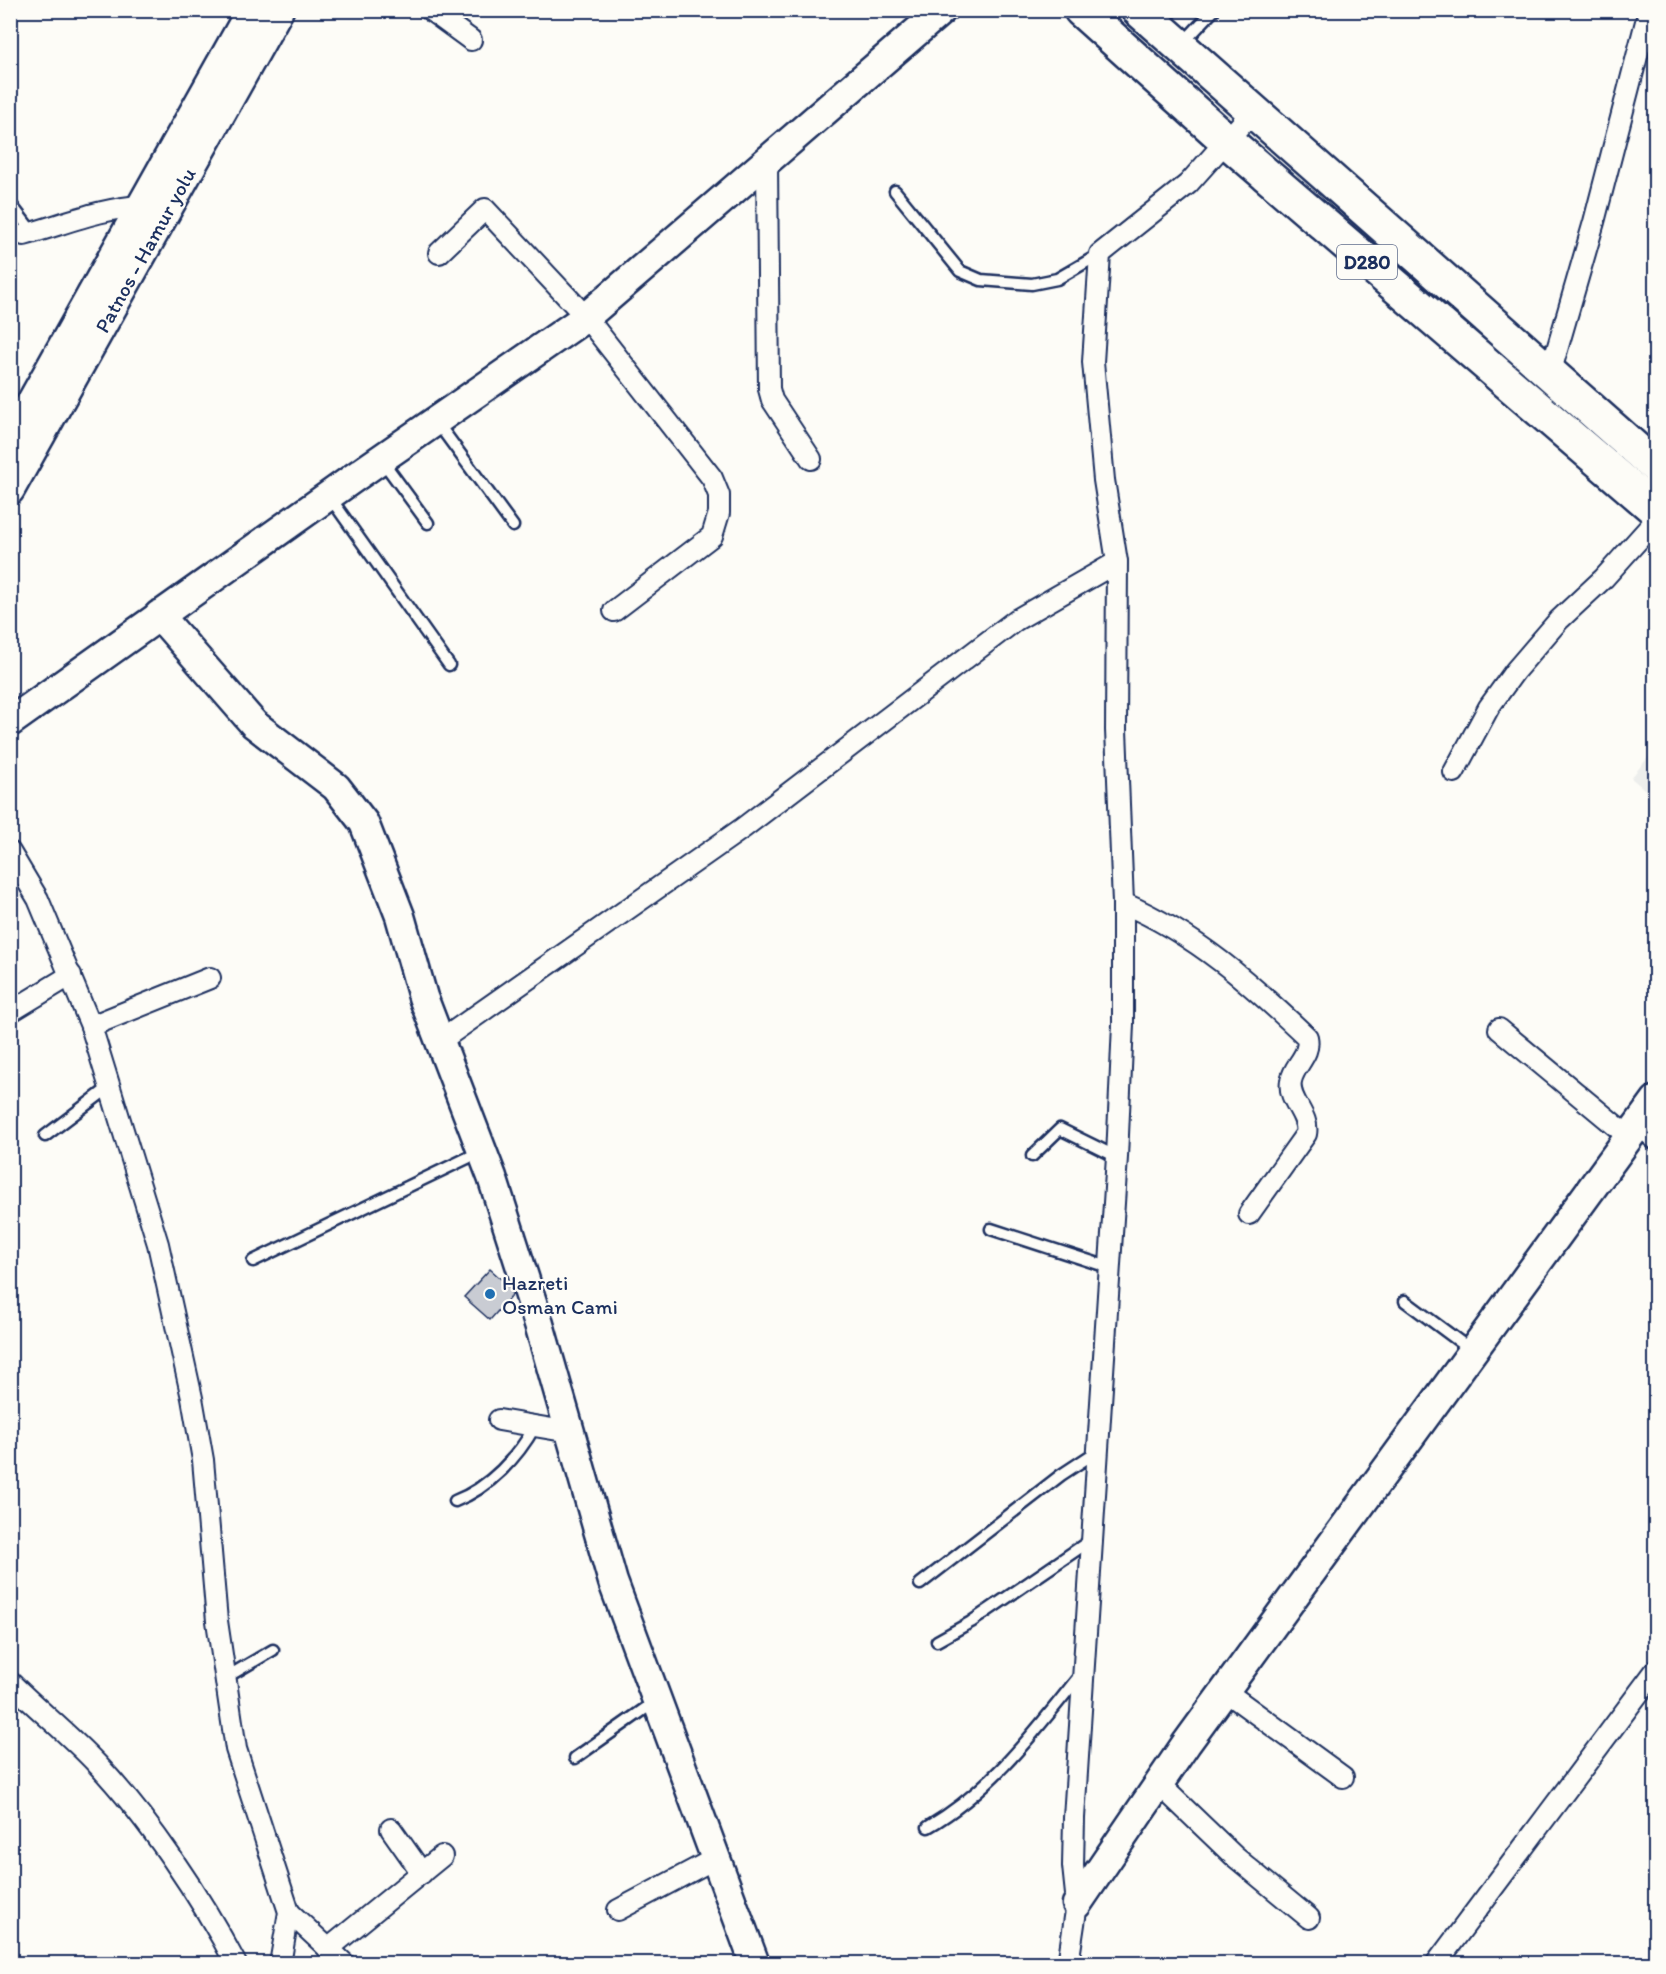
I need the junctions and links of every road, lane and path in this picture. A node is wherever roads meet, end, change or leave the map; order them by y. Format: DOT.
graph roads {
  1 [pos="251,10"];
  2 [pos="279,10"];
  3 [pos="430,10"];
  4 [pos="942,10"];
  5 [pos="1081,10"];
  6 [pos="1139,10"];
  7 [pos="1214,10"];
  8 [pos="1649,10"];
  9 [pos="471,40"];
  10 [pos="1180,46"];
  11 [pos="1253,111"];
  12 [pos="1227,141"];
  13 [pos="767,161"];
  14 [pos="895,191"];
  15 [pos="10,203"];
  16 [pos="142,206"];
  17 [pos="28,234"];
  18 [pos="439,253"];
  19 [pos="1100,254"];
  20 [pos="586,317"];
  21 [pos="1550,374"];
  22 [pos="436,420"];
  23 [pos="10,440"];
  24 [pos="381,458"];
  25 [pos="811,459"];
  26 [pos="1656,467"];
  27 [pos="10,490"];
  28 [pos="328,495"];
  29 [pos="1656,510"];
  30 [pos="1656,520"];
  31 [pos="428,523"];
  32 [pos="513,526"];
  33 [pos="1117,562"];
  34 [pos="614,612"];
  35 [pos="159,615"];
  36 [pos="449,665"];
  37 [pos="10,722"];
  38 [pos="1454,772"];
  39 [pos="10,852"];
  40 [pos="1123,903"];
  41 [pos="71,975"];
  42 [pos="210,978"];
  43 [pos="10,1012"];
  44 [pos="91,1026"];
  45 [pos="1499,1029"];
  46 [pos="440,1041"];
  47 [pos="111,1086"];
  48 [pos="1656,1100"];
  49 [pos="45,1136"];
  50 [pos="1639,1137"];
  51 [pos="482,1151"];
  52 [pos="1032,1156"];
  53 [pos="1117,1157"];
  54 [pos="1249,1214"];
  55 [pos="991,1229"];
  56 [pos="253,1261"];
  57 [pos="1108,1267"];
  58 [pos="1405,1302"];
  59 [pos="1474,1352"];
  60 [pos="499,1420"];
  61 [pos="535,1426"];
  62 [pos="570,1432"];
  63 [pos="1096,1452"];
  64 [pos="455,1501"];
  65 [pos="1091,1540"];
  66 [pos="920,1584"];
  67 [pos="937,1641"];
  68 [pos="273,1650"];
  69 [pos="1656,1670"];
  70 [pos="1082,1672"];
  71 [pos="225,1678"];
  72 [pos="10,1682"];
  73 [pos="1225,1691"];
  74 [pos="658,1700"];
  75 [pos="575,1758"];
  76 [pos="1344,1777"];
  77 [pos="1159,1784"];
  78 [pos="928,1827"];
  79 [pos="391,1829"];
  80 [pos="442,1856"];
  81 [pos="716,1858"];
  82 [pos="422,1873"];
  83 [pos="1077,1904"];
  84 [pos="618,1910"];
  85 [pos="289,1912"];
  86 [pos="1309,1918"];
  87 [pos="328,1949"];
  88 [pos="236,1964"];
  89 [pos="280,1964"];
  90 [pos="345,1964"];
  91 [pos="755,1964"];
  92 [pos="1068,1964"];
  93 [pos="1436,1964"];
  1 -- 16 [label="street, Patnos - Hamur yolu"];
  2 -- 27 [label="street, Patnos - Hamur yolu"];
  3 -- 9 [label="street"];
  4 -- 13 [label="street"];
  5 -- 12 [label="highway, D280"];
  6 -- 10 [label="highway, D280"];
  7 -- 10 [label="lane"];
  8 -- 21 [label="street"];
  10 -- 11 [label="highway, D280"];
  11 -- 12 [label="street"];
  11 -- 21 [label="highway, D280"];
  12 -- 19 [label="street"];
  12 -- 29 [label="highway, D280"];
  13 -- 20 [label="street"];
  13 -- 25 [label="street"];
  14 -- 19 [label="lane"];
  15 -- 17 [label="lane"];
  16 -- 17 [label="street"];
  16 -- 23 [label="street, Patnos - Hamur yolu"];
  18 -- 20 [label="street"];
  19 -- 33 [label="street"];
  20 -- 22 [label="street"];
  20 -- 34 [label="street"];
  21 -- 26 [label="highway, D280"];
  22 -- 24 [label="street"];
  22 -- 32 [label="lane"];
  24 -- 28 [label="street"];
  24 -- 31 [label="lane"];
  28 -- 35 [label="street"];
  28 -- 36 [label="lane"];
  30 -- 38 [label="street"];
  33 -- 40 [label="street"];
  33 -- 46 [label="street"];
  35 -- 37 [label="street"];
  35 -- 46 [label="street"];
  39 -- 41 [label="street"];
  40 -- 53 [label="street"];
  40 -- 54 [label="street"];
  41 -- 43 [label="street"];
  41 -- 44 [label="street"];
  42 -- 44 [label="street"];
  44 -- 47 [label="street"];
  45 -- 50 [label="street"];
  46 -- 51 [label="street"];
  47 -- 49 [label="lane"];
  47 -- 71 [label="street"];
  48 -- 50 [label="street"];
  50 -- 59 [label="street"];
  51 -- 56 [label="lane"];
  51 -- 62 [label="street"];
  52 -- 53 [label="lane"];
  53 -- 57 [label="street"];
  55 -- 57 [label="lane"];
  57 -- 63 [label="street"];
  58 -- 59 [label="lane"];
  59 -- 73 [label="street"];
  60 -- 61 [label="street"];
  61 -- 62 [label="street"];
  61 -- 64 [label="lane"];
  62 -- 74 [label="street"];
  63 -- 65 [label="street"];
  63 -- 66 [label="lane"];
  65 -- 67 [label="lane"];
  65 -- 70 [label="street"];
  68 -- 71 [label="lane"];
  69 -- 93 [label="street"];
  70 -- 78 [label="lane"];
  70 -- 83 [label="street"];
  71 -- 85 [label="street"];
  72 -- 88 [label="street"];
  73 -- 76 [label="street"];
  73 -- 77 [label="street"];
  74 -- 75 [label="lane"];
  74 -- 81 [label="street"];
  77 -- 83 [label="street"];
  77 -- 86 [label="street"];
  79 -- 82 [label="street"];
  80 -- 82 [label="street"];
  81 -- 84 [label="street"];
  81 -- 91 [label="street"];
  82 -- 87 [label="street"];
  83 -- 92 [label="street"];
  85 -- 87 [label="street"];
  85 -- 89 [label="street"];
  87 -- 90 [label="street"];
}
